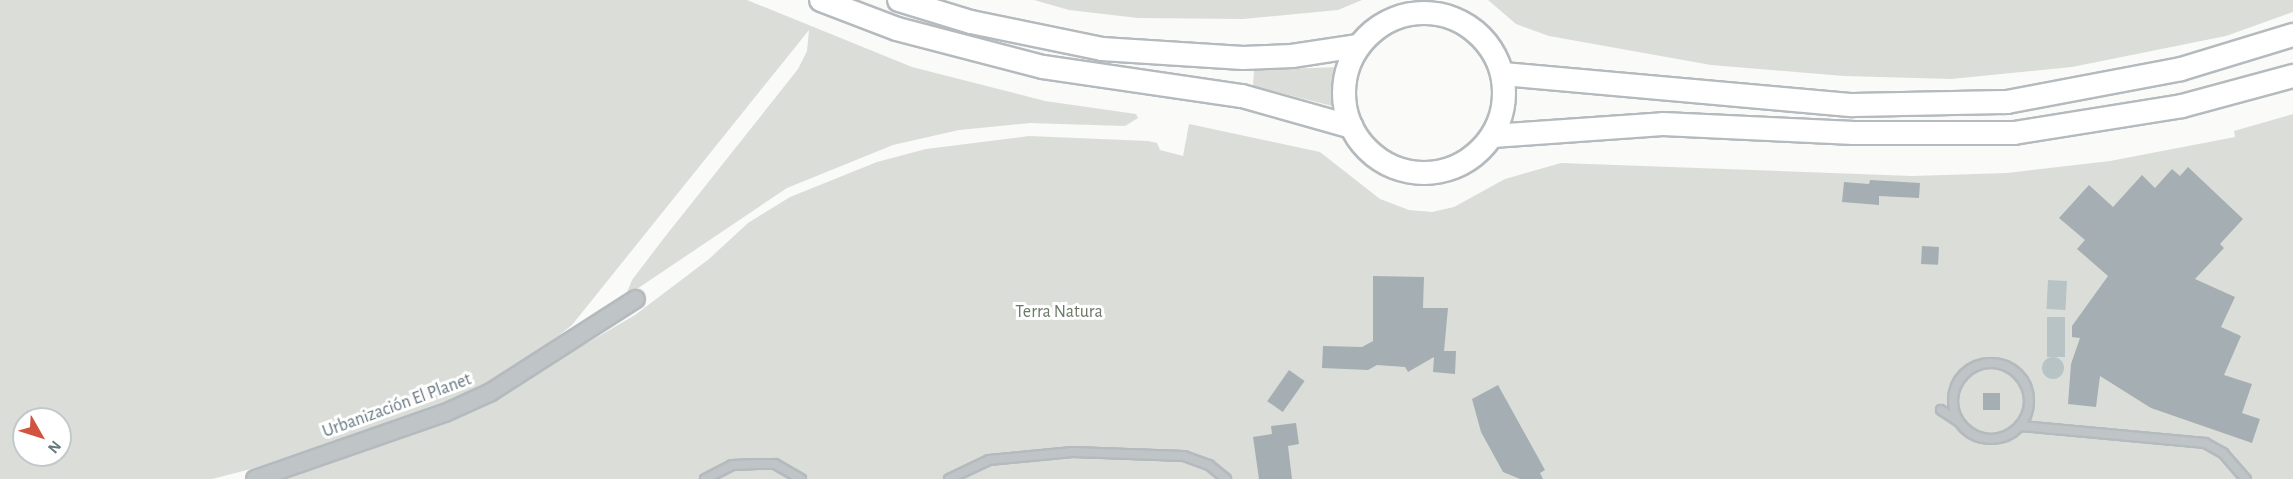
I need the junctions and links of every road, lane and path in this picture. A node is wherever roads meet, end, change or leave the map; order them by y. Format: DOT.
graph roads {
  1 [pos="821,0"];
  2 [pos="899,0"];
  3 [pos="2293,35"];
  4 [pos="1358,46"];
  5 [pos="1503,74"];
  6 [pos="2293,76"];
  7 [pos="1352,127"];
  8 [pos="1492,136"];
  9 [pos="636,299"];
  10 [pos="1941,410"];
  11 [pos="1960,423"];
  12 [pos="2021,426"];
  13 [pos="255,479"];
  14 [pos="705,479"];
  15 [pos="801,479"];
  16 [pos="949,479"];
  17 [pos="1226,479"];
  18 [pos="2246,479"];
  1 -- 7 [label="main road"];
  2 -- 4 [label="main road"];
  3 -- 5 [label="main road"];
  4 -- 5 [label="main road"];
  4 -- 7 [label="main road"];
  5 -- 8 [label="main road"];
  6 -- 8 [label="main road"];
  7 -- 8 [label="main road"];
  9 -- 13 [label="street, Urbanización El Planet"];
  10 -- 11 [label="lane"];
  11 -- 12 [label="lane"];
  11 -- 12 [label="lane"];
  12 -- 18 [label="lane"];
  14 -- 15 [label="lane"];
  16 -- 17 [label="lane"];
}
